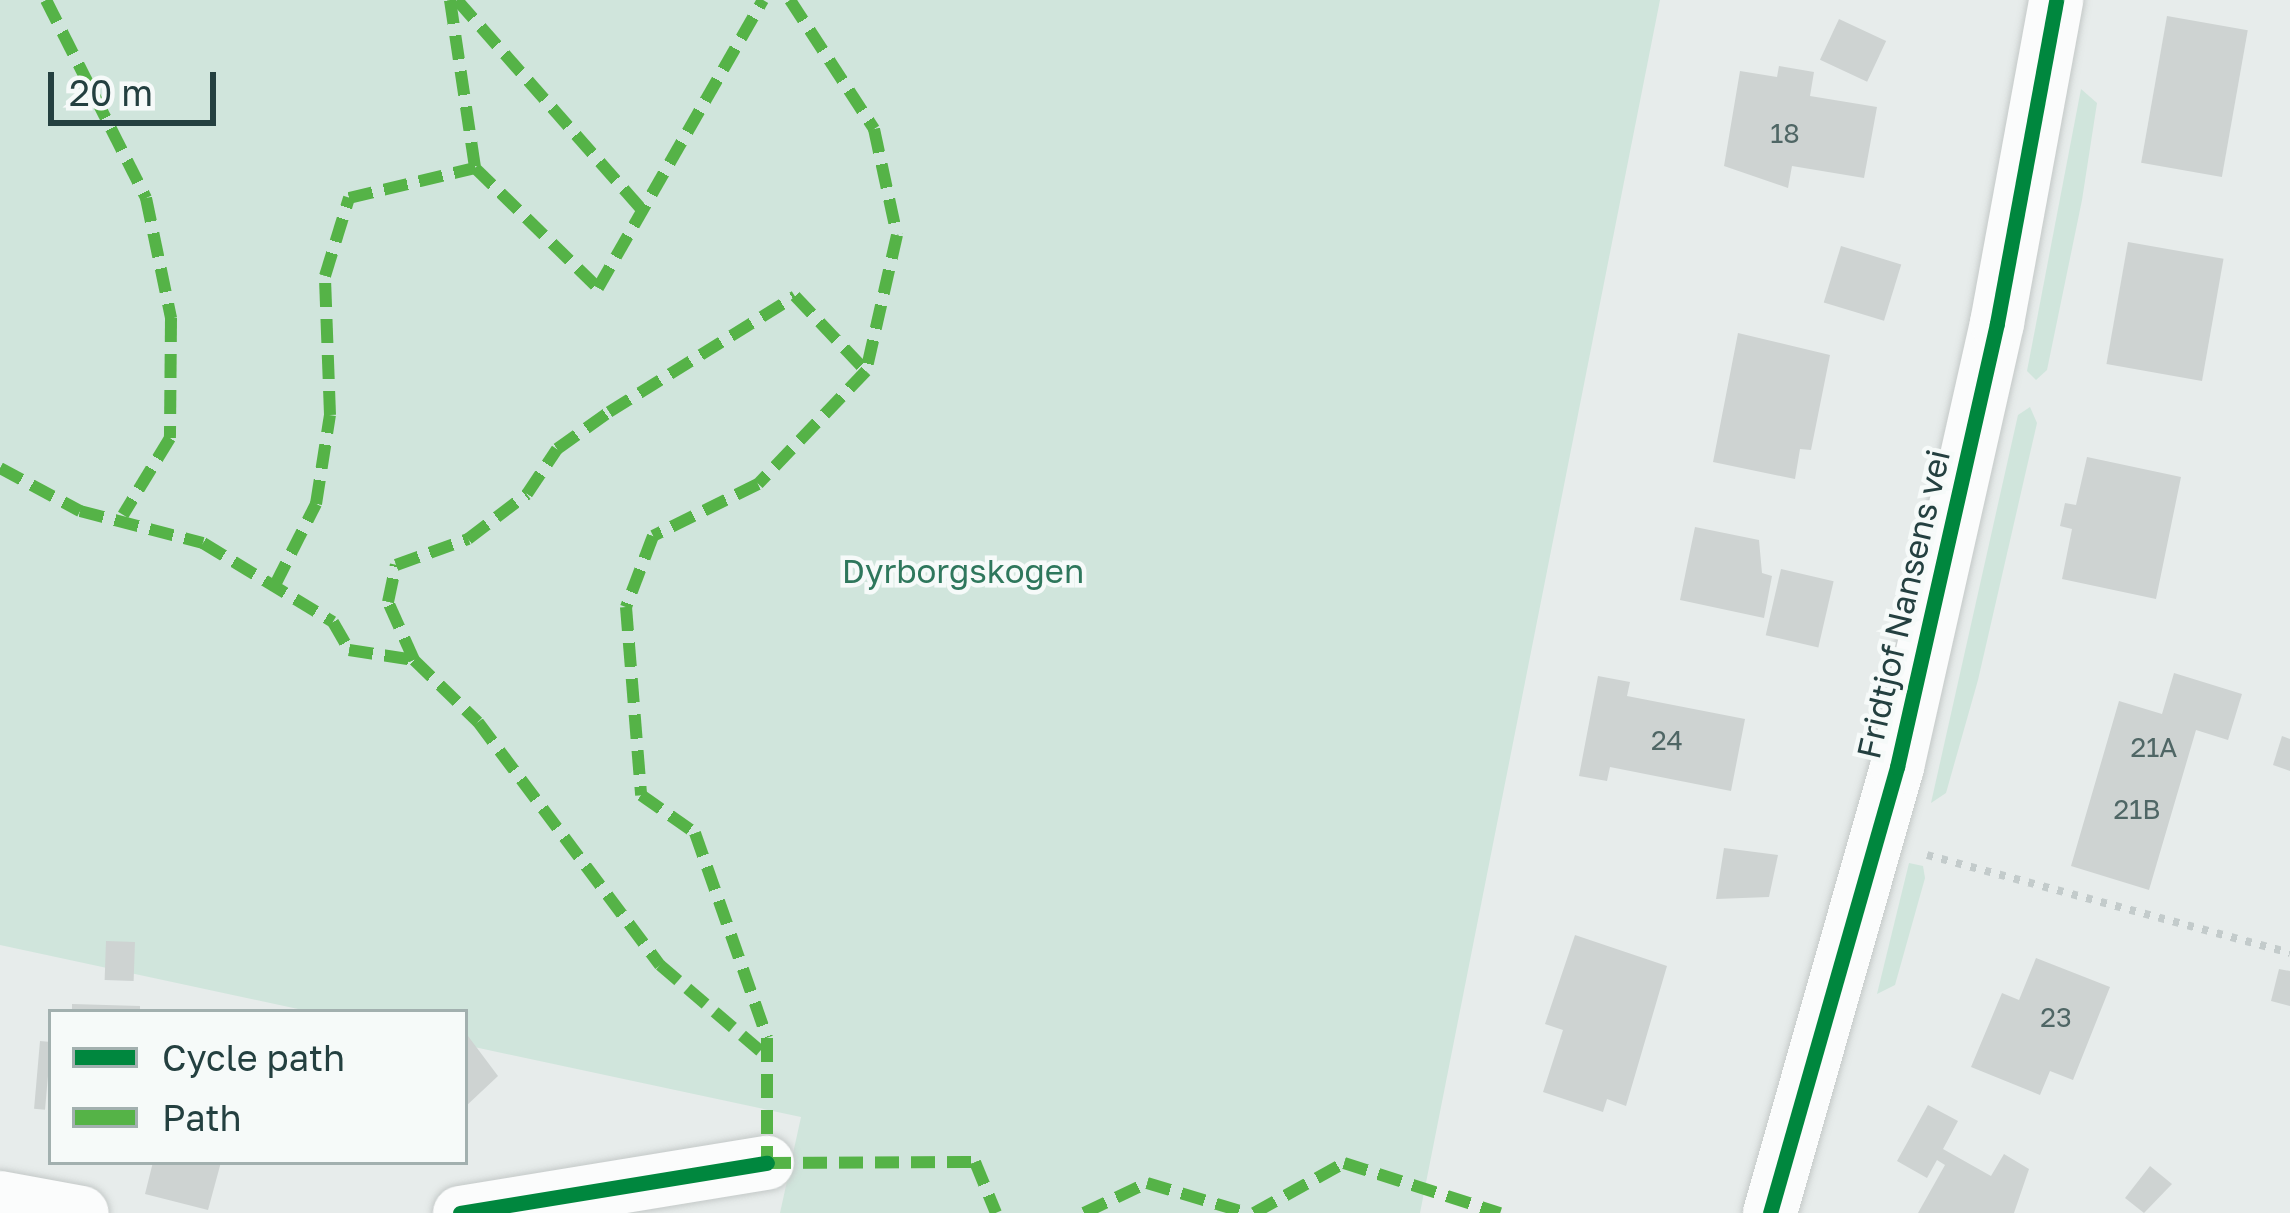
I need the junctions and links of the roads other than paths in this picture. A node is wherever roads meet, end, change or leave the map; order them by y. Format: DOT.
graph roads {
  1 [pos="2056,0"];
  2 [pos="767,1163"];
  3 [pos="0,1198"];
  4 [pos="82,1213"];
  5 [pos="460,1213"];
  6 [pos="1770,1213"];
  1 -- 6 [label="street, Fridtjof Nansens vei"];
  2 -- 5 [label="street"];
  3 -- 4 [label="street"];
}
